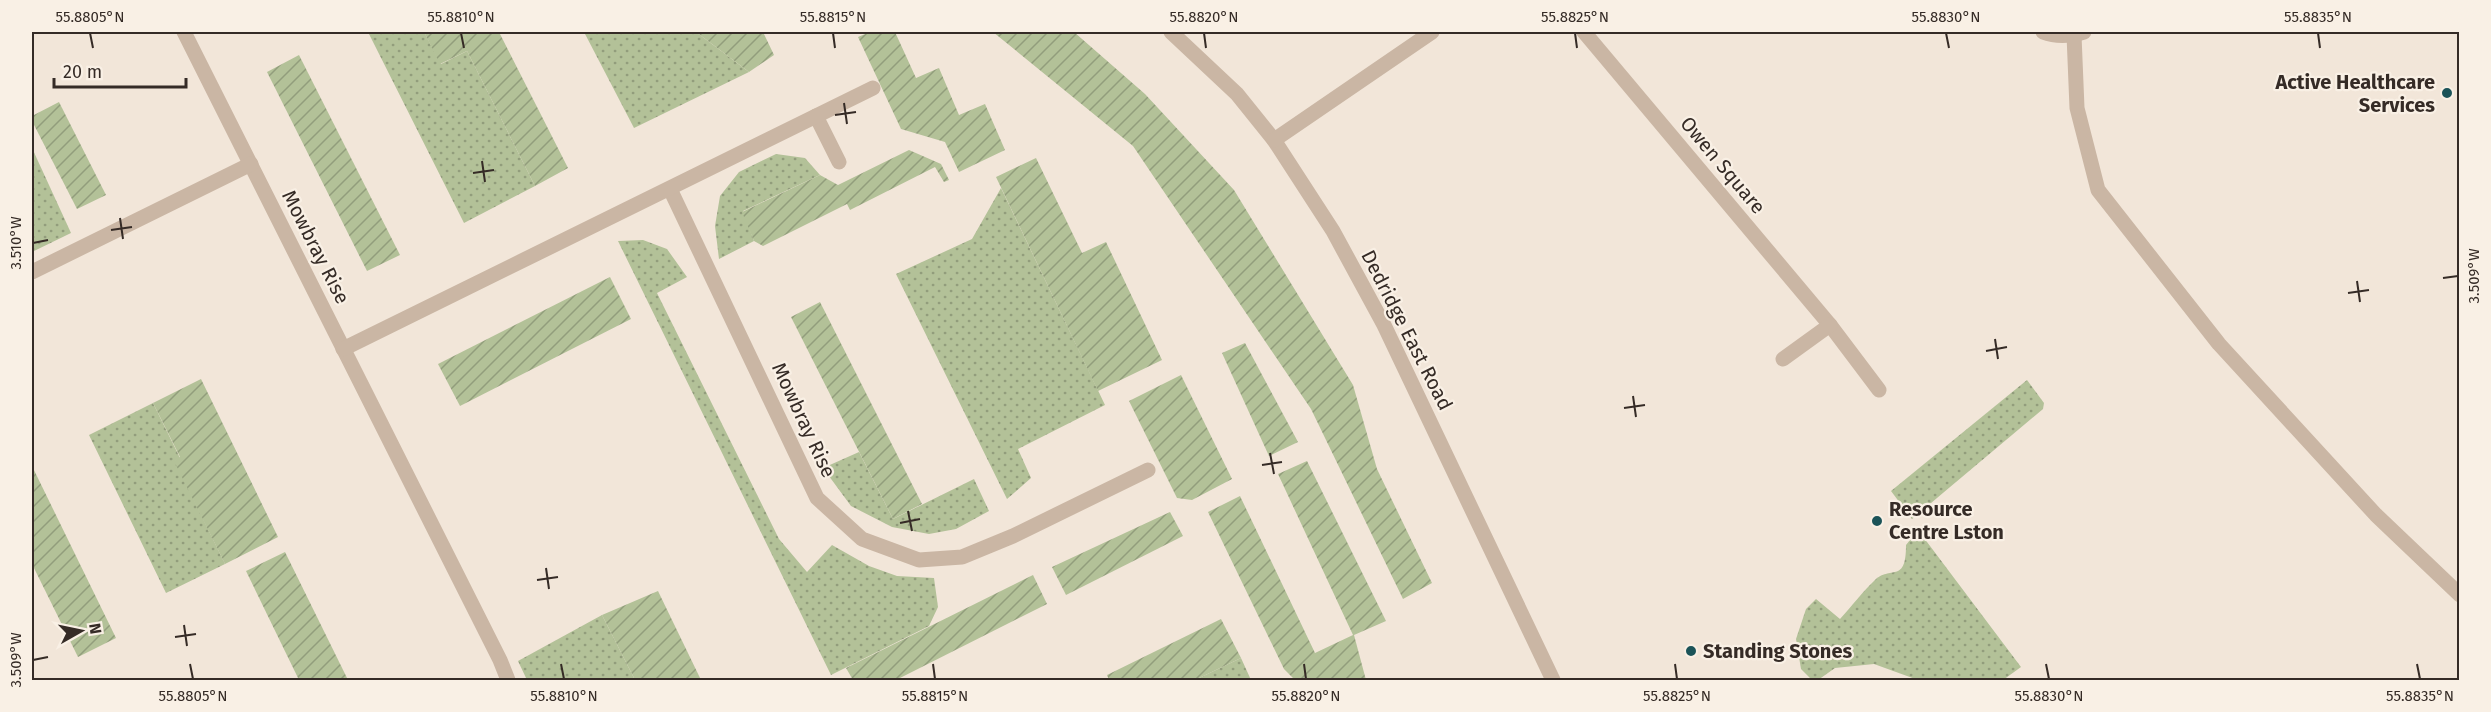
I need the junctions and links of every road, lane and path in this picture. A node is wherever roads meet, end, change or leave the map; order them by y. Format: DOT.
graph roads {
  1 [pos="184,32"];
  2 [pos="1172,32"];
  3 [pos="1432,32"];
  4 [pos="1584,32"];
  5 [pos="2043,32"];
  6 [pos="2079,33"];
  7 [pos="873,88"];
  8 [pos="816,116"];
  9 [pos="1274,140"];
  10 [pos="839,162"];
  11 [pos="251,164"];
  12 [pos="670,189"];
  13 [pos="32,272"];
  14 [pos="1830,325"];
  15 [pos="343,349"];
  16 [pos="1784,359"];
  17 [pos="1879,390"];
  18 [pos="1148,470"];
  19 [pos="2460,595"];
  20 [pos="508,681"];
  21 [pos="1553,681"];
  1 -- 11 [label="street, Mowbray Rise"];
  2 -- 9 [label="street, Dedridge East Road"];
  3 -- 9 [label="street"];
  4 -- 14 [label="street, Owen Square"];
  5 -- 6 [label="street"];
  6 -- 19 [label="street"];
  7 -- 8 [label="street"];
  8 -- 10 [label="street"];
  8 -- 12 [label="street"];
  9 -- 21 [label="street, Dedridge East Road"];
  11 -- 13 [label="street"];
  11 -- 15 [label="street, Mowbray Rise"];
  12 -- 15 [label="street"];
  12 -- 18 [label="street, Mowbray Rise"];
  14 -- 16 [label="street"];
  14 -- 17 [label="street, Owen Square"];
  15 -- 20 [label="street, Mowbray Rise"];
}
